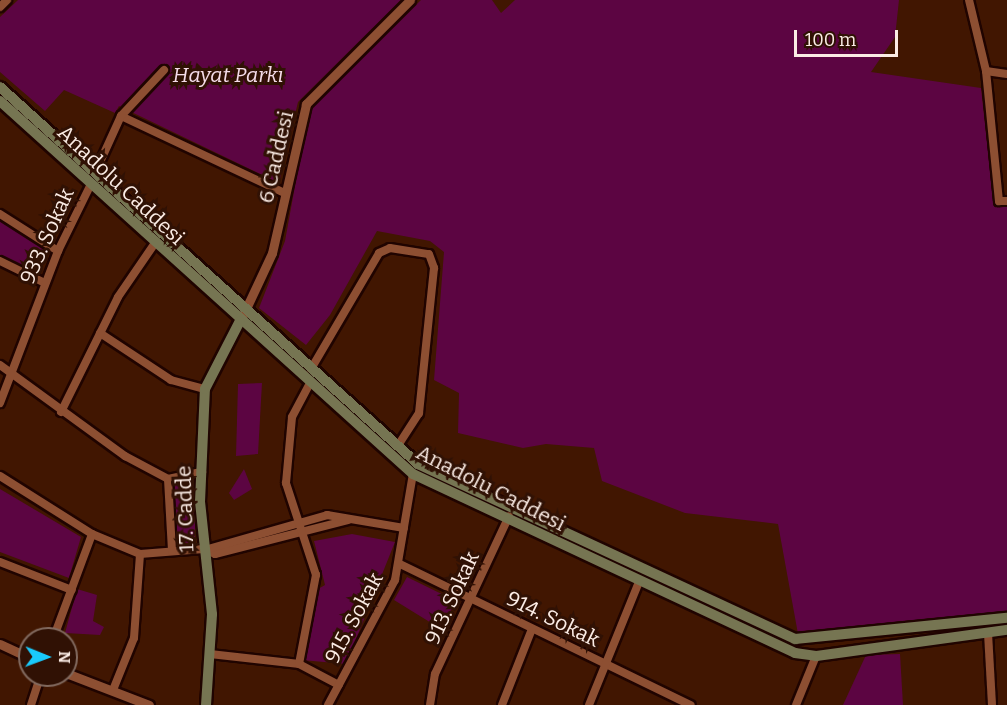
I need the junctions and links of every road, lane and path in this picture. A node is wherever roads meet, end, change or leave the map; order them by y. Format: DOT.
graph roads {
  1 [pos="6,0"];
  2 [pos="410,0"];
  3 [pos="969,0"];
  4 [pos="0,7"];
  5 [pos="164,70"];
  6 [pos="986,71"];
  7 [pos="1007,74"];
  8 [pos="0,87"];
  9 [pos="0,101"];
  10 [pos="121,116"];
  11 [pos="95,173"];
  12 [pos="91,184"];
  13 [pos="285,193"];
  14 [pos="1007,201"];
  15 [pos="0,214"];
  16 [pos="155,243"];
  17 [pos="58,251"];
  18 [pos="0,261"];
  19 [pos="45,283"];
  20 [pos="246,310"];
  21 [pos="240,321"];
  22 [pos="100,333"];
  23 [pos="0,365"];
  24 [pos="311,369"];
  25 [pos="10,372"];
  26 [pos="310,383"];
  27 [pos="205,388"];
  28 [pos="0,403"];
  29 [pos="61,412"];
  30 [pos="397,447"];
  31 [pos="202,472"];
  32 [pos="413,474"];
  33 [pos="0,476"];
  34 [pos="168,478"];
  35 [pos="510,514"];
  36 [pos="348,520"];
  37 [pos="295,523"];
  38 [pos="404,528"];
  39 [pos="92,534"];
  40 [pos="300,535"];
  41 [pos="206,549"];
  42 [pos="172,551"];
  43 [pos="140,554"];
  44 [pos="0,562"];
  45 [pos="400,564"];
  46 [pos="639,582"];
  47 [pos="72,590"];
  48 [pos="472,600"];
  49 [pos="1007,618"];
  50 [pos="58,627"];
  51 [pos="532,629"];
  52 [pos="1007,630"];
  53 [pos="988,633"];
  54 [pos="0,644"];
  55 [pos="18,652"];
  56 [pos="210,654"];
  57 [pos="816,656"];
  58 [pos="299,664"];
  59 [pos="605,665"];
  60 [pos="78,677"];
  61 [pos="339,685"];
  62 [pos="37,687"];
  63 [pos="113,690"];
  64 [pos="31,705"];
  65 [pos="148,705"];
  66 [pos="206,705"];
  67 [pos="328,705"];
  68 [pos="430,705"];
  69 [pos="502,705"];
  70 [pos="589,705"];
  71 [pos="692,705"];
  72 [pos="796,705"];
  73 [pos="992,705"];
  1 -- 4 [label="street"];
  2 -- 13 [label="street, 6 Caddesi"];
  3 -- 6 [label="street"];
  5 -- 10 [label="street"];
  6 -- 7 [label="street"];
  6 -- 14 [label="street"];
  8 -- 11 [label="main road, Anadolu Caddesi"];
  9 -- 12 [label="main road, Anadolu Caddesi"];
  10 -- 11 [label="street"];
  10 -- 13 [label="street"];
  11 -- 20 [label="main road, Anadolu Caddesi"];
  12 -- 16 [label="main road, Anadolu Caddesi"];
  12 -- 17 [label="street, 933. Sokak"];
  13 -- 20 [label="street, 6 Caddesi"];
  15 -- 17 [label="street"];
  16 -- 21 [label="main road, Anadolu Caddesi"];
  16 -- 22 [label="street"];
  17 -- 19 [label="street, 933. Sokak"];
  18 -- 19 [label="street"];
  19 -- 25 [label="street, 933. Sokak"];
  20 -- 21 [label="street, 6 Caddesi"];
  20 -- 24 [label="main road, Anadolu Caddesi"];
  21 -- 26 [label="main road, Anadolu Caddesi"];
  21 -- 27 [label="main road, 17. Cadde"];
  22 -- 27 [label="street"];
  22 -- 29 [label="street"];
  23 -- 25 [label="street"];
  24 -- 30 [label="main road, Anadolu Caddesi"];
  24 -- 30 [label="street"];
  25 -- 28 [label="street, 933. Sokak"];
  25 -- 29 [label="street"];
  26 -- 32 [label="main road, Anadolu Caddesi"];
  26 -- 37 [label="street"];
  27 -- 31 [label="main road, 17. Cadde"];
  29 -- 34 [label="street"];
  30 -- 35 [label="main road, Anadolu Caddesi"];
  31 -- 34 [label="street"];
  31 -- 41 [label="main road, 17. Cadde"];
  32 -- 35 [label="main road, Anadolu Caddesi"];
  32 -- 38 [label="street, 915. Sokak"];
  33 -- 39 [label="street"];
  34 -- 42 [label="street"];
  35 -- 46 [label="main road, Anadolu Caddesi"];
  35 -- 48 [label="street, 913. Sokak"];
  35 -- 49 [label="main road, Anadolu Caddesi"];
  36 -- 37 [label="street"];
  36 -- 38 [label="street"];
  36 -- 40 [label="street"];
  37 -- 40 [label="street"];
  37 -- 41 [label="street"];
  38 -- 45 [label="street, 915. Sokak"];
  39 -- 43 [label="street"];
  39 -- 47 [label="street"];
  40 -- 41 [label="street"];
  40 -- 58 [label="street"];
  41 -- 42 [label="street"];
  41 -- 56 [label="main road, 17. Cadde"];
  42 -- 43 [label="street"];
  43 -- 63 [label="street"];
  44 -- 47 [label="street"];
  45 -- 48 [label="street, 914. Sokak"];
  45 -- 61 [label="street, 915. Sokak"];
  46 -- 57 [label="main road, Anadolu Caddesi"];
  46 -- 59 [label="street"];
  47 -- 50 [label="street"];
  48 -- 51 [label="street, 914. Sokak"];
  48 -- 68 [label="street, 913. Sokak"];
  51 -- 59 [label="street, 914. Sokak"];
  51 -- 69 [label="street"];
  52 -- 53 [label="main road, Anadolu Caddesi"];
  53 -- 57 [label="main road, Anadolu Caddesi"];
  53 -- 73 [label="street"];
  54 -- 55 [label="street"];
  56 -- 58 [label="street"];
  56 -- 66 [label="main road, 17. Cadde"];
  57 -- 72 [label="street"];
  58 -- 61 [label="street"];
  59 -- 70 [label="street"];
  59 -- 71 [label="street, 914. Sokak"];
  60 -- 63 [label="street"];
  61 -- 67 [label="street, 915. Sokak"];
  62 -- 64 [label="street"];
  63 -- 65 [label="street"];
}
